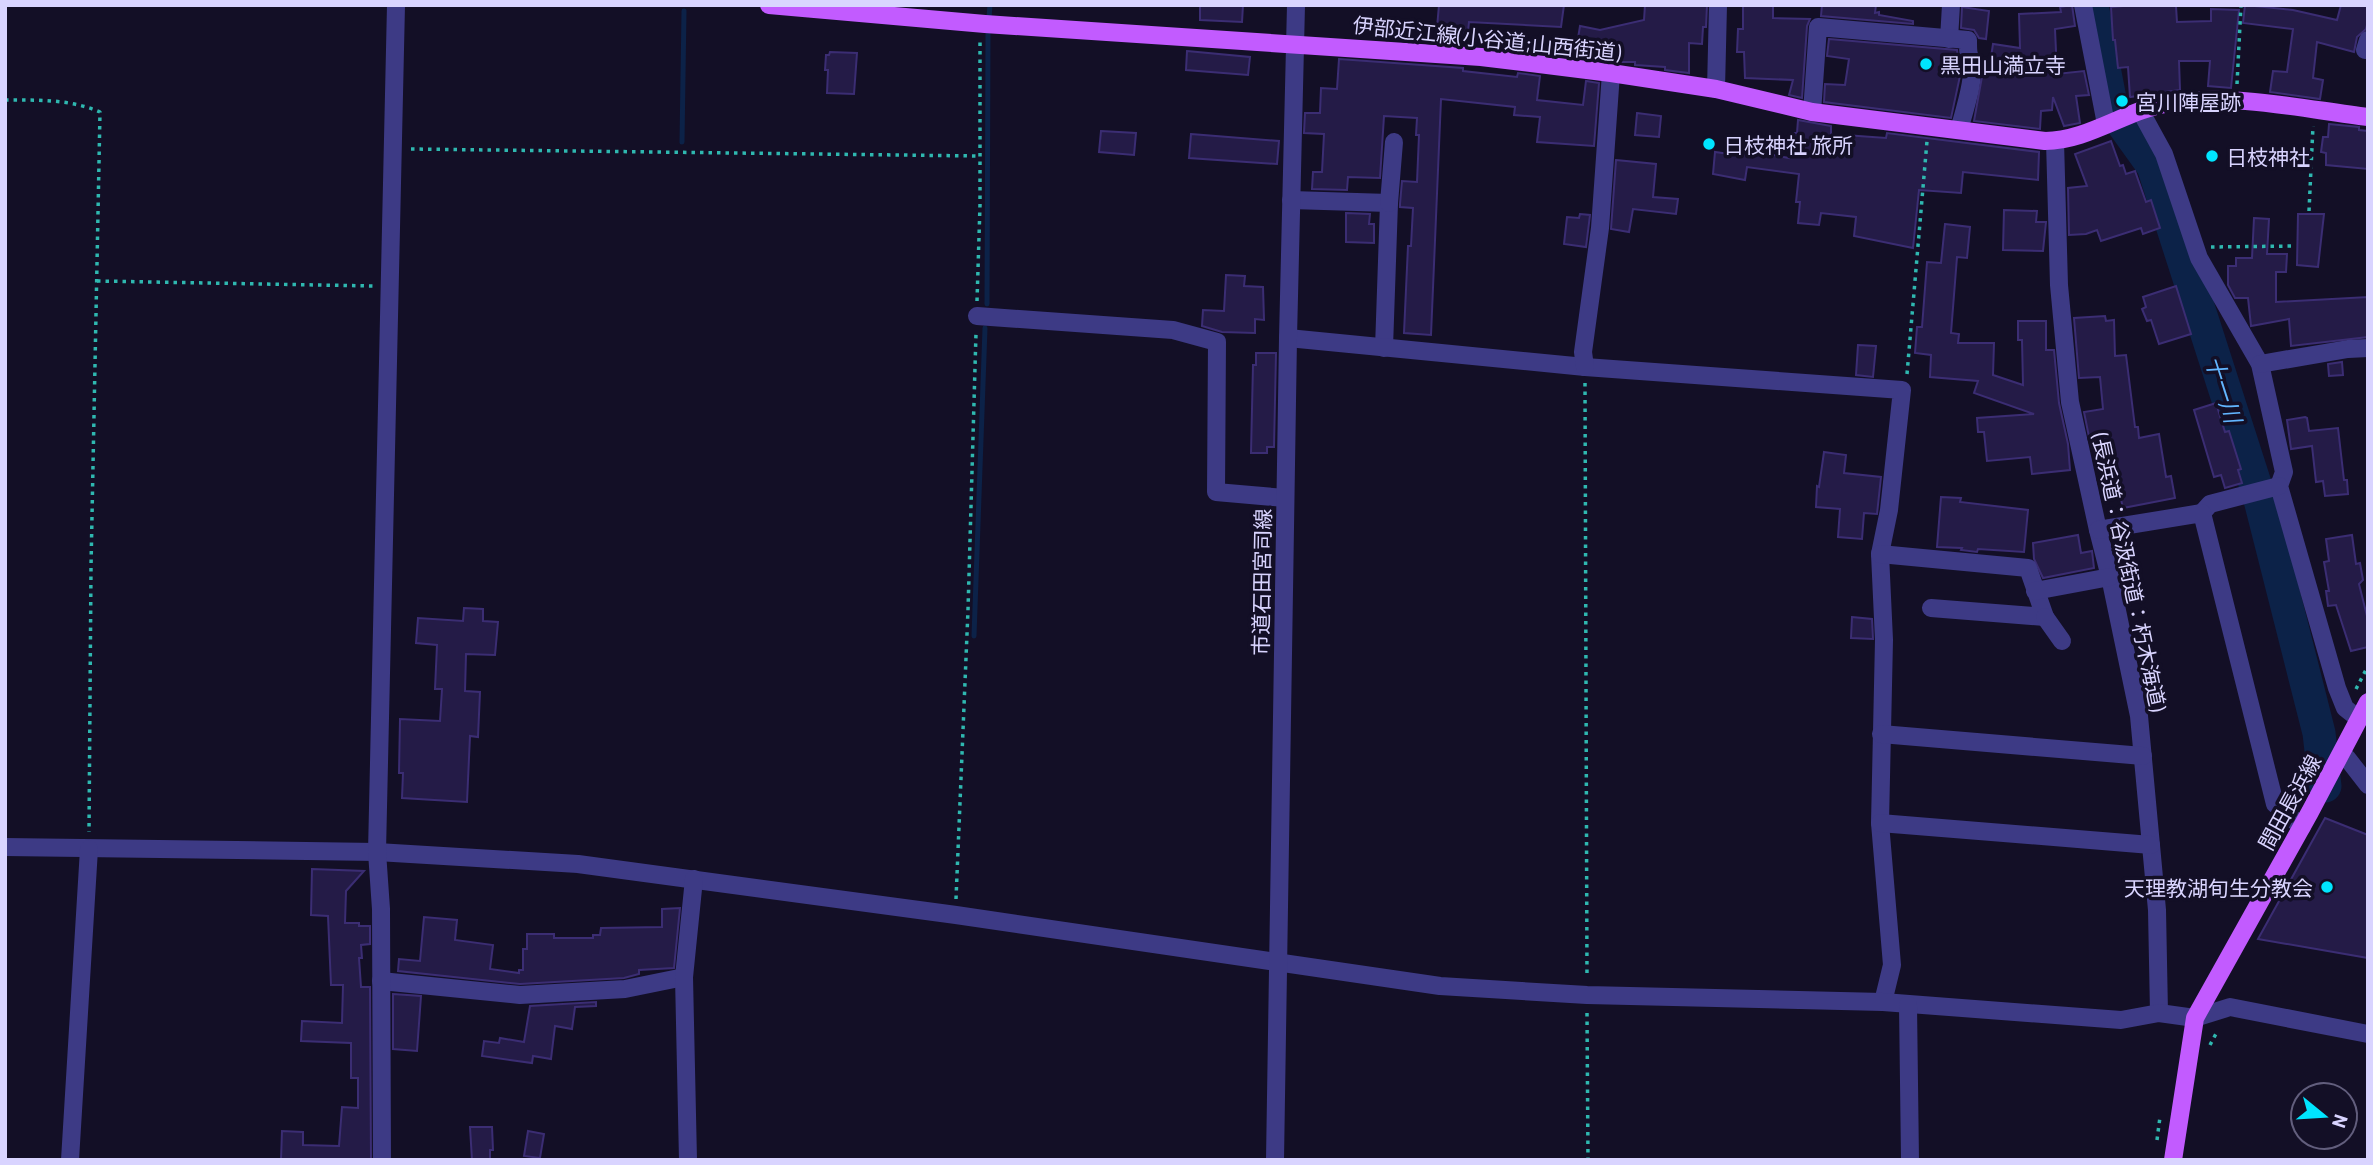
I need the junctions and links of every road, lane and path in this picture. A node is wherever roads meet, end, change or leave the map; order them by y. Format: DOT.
graph roads {
  1 [pos="396,5"];
  2 [pos="769,5"];
  3 [pos="1296,5"];
  4 [pos="1718,5"];
  5 [pos="1951,5"];
  6 [pos="2083,5"];
  7 [pos="2241,5"];
  8 [pos="980,23"];
  9 [pos="1949,39"];
  10 [pos="2368,40"];
  11 [pos="1296,43"];
  12 [pos="2368,50"];
  13 [pos="1611,73"];
  14 [pos="1716,89"];
  15 [pos="5,100"];
  16 [pos="2237,100"];
  17 [pos="2313,110"];
  18 [pos="1812,112"];
  19 [pos="2368,117"];
  20 [pos="2120,119"];
  21 [pos="1928,127"];
  22 [pos="1959,130"];
  23 [pos="2055,141"];
  24 [pos="1394,142"];
  25 [pos="394,149"];
  26 [pos="979,156"];
  27 [pos="1291,200"];
  28 [pos="1389,203"];
  29 [pos="2309,211"];
  30 [pos="2293,246"];
  31 [pos="2195,248"];
  32 [pos="97,281"];
  33 [pos="390,286"];
  34 [pos="977,316"];
  35 [pos="1288,338"];
  36 [pos="1384,348"];
  37 [pos="2368,348"];
  38 [pos="2260,364"];
  39 [pos="1585,367"];
  40 [pos="1902,390"];
  41 [pos="2279,486"];
  42 [pos="1285,498"];
  43 [pos="2202,513"];
  44 [pos="2098,530"];
  45 [pos="1880,554"];
  46 [pos="2110,577"];
  47 [pos="2035,591"];
  48 [pos="1931,608"];
  49 [pos="2045,617"];
  50 [pos="2062,641"];
  51 [pos="2368,702"];
  52 [pos="2359,719"];
  53 [pos="1881,734"];
  54 [pos="2345,755"];
  55 [pos="2143,756"];
  56 [pos="2368,785"];
  57 [pos="2306,820"];
  58 [pos="1880,823"];
  59 [pos="2151,845"];
  60 [pos="5,848"];
  61 [pos="89,849"];
  62 [pos="377,852"];
  63 [pos="694,879"];
  64 [pos="956,915"];
  65 [pos="1278,963"];
  66 [pos="684,977"];
  67 [pos="381,981"];
  68 [pos="1587,995"];
  69 [pos="1883,1002"];
  70 [pos="1908,1005"];
  71 [pos="2159,1013"];
  72 [pos="2195,1018"];
  73 [pos="2368,1034"];
  74 [pos="70,1160"];
  75 [pos="382,1160"];
  76 [pos="688,1160"];
  77 [pos="1275,1160"];
  78 [pos="1588,1160"];
  79 [pos="1910,1160"];
  80 [pos="2174,1160"];
  1 -- 25 [label="street"];
  2 -- 8 [label="main road, 伊部近江線(小谷道;山西街道)"];
  3 -- 11 [label="street, 市道石田宮司線"];
  4 -- 14 [label="street"];
  5 -- 9 [label="street"];
  6 -- 20 [label="street"];
  7 -- 16 [label="path"];
  8 -- 11 [label="main road, 伊部近江線(小谷道;山西街道)"];
  8 -- 26 [label="path"];
  9 -- 18 [label="street"];
  9 -- 22 [label="street"];
  10 -- 12 [label="street"];
  11 -- 13 [label="main road, 伊部近江線(小谷道;山西街道)"];
  11 -- 27 [label="street, 市道石田宮司線"];
  13 -- 14 [label="main road, 伊部近江線(小谷道;山西街道)"];
  13 -- 39 [label="street"];
  14 -- 18 [label="main road, 伊部近江線(小谷道;山西街道)"];
  15 -- 32 [label="path"];
  16 -- 17 [label="main road, 伊部近江線(小谷道;山西街道)"];
  16 -- 20 [label="main road, 伊部近江線(小谷道;山西街道)"];
  17 -- 19 [label="main road, 伊部近江線(小谷道;山西街道)"];
  17 -- 29 [label="path"];
  18 -- 21 [label="main road, 伊部近江線(小谷道;山西街道)"];
  20 -- 23 [label="main road, 伊部近江線(小谷道;山西街道)"];
  20 -- 31 [label="street"];
  21 -- 22 [label="main road, 伊部近江線(小谷道;山西街道)"];
  21 -- 40 [label="path"];
  22 -- 23 [label="main road, 伊部近江線(小谷道;山西街道)"];
  23 -- 44 [label="street, (長浜道：谷汲街道：朽木海道)"];
  24 -- 28 [label="street"];
  25 -- 26 [label="path"];
  25 -- 33 [label="street"];
  26 -- 34 [label="path"];
  27 -- 28 [label="street"];
  27 -- 35 [label="street, 市道石田宮司線"];
  28 -- 36 [label="street"];
  30 -- 31 [label="path"];
  31 -- 38 [label="street"];
  32 -- 33 [label="path"];
  32 -- 61 [label="path"];
  33 -- 62 [label="street"];
  34 -- 42 [label="street"];
  34 -- 64 [label="path"];
  35 -- 36 [label="street"];
  35 -- 42 [label="street, 市道石田宮司線"];
  36 -- 39 [label="street"];
  37 -- 38 [label="street"];
  38 -- 41 [label="street"];
  39 -- 40 [label="street"];
  39 -- 68 [label="path"];
  40 -- 45 [label="street"];
  41 -- 43 [label="street"];
  41 -- 52 [label="street"];
  42 -- 65 [label="street, 市道石田宮司線"];
  43 -- 44 [label="street"];
  43 -- 57 [label="street"];
  44 -- 46 [label="street, (長浜道：谷汲街道：朽木海道)"];
  45 -- 47 [label="street"];
  45 -- 53 [label="street"];
  46 -- 47 [label="street"];
  46 -- 55 [label="street, (長浜道：谷汲街道：朽木海道)"];
  47 -- 49 [label="street"];
  48 -- 49 [label="street"];
  49 -- 50 [label="street"];
  51 -- 52 [label="main road, 間田長浜線"];
  52 -- 54 [label="main road, 間田長浜線"];
  53 -- 55 [label="street"];
  53 -- 58 [label="street"];
  54 -- 56 [label="street"];
  54 -- 57 [label="main road, 間田長浜線"];
  55 -- 59 [label="street, (長浜道：谷汲街道：朽木海道)"];
  57 -- 72 [label="main road, 間田長浜線"];
  58 -- 59 [label="street"];
  58 -- 69 [label="street"];
  59 -- 71 [label="street, (長浜道：谷汲街道：朽木海道)"];
  60 -- 61 [label="street"];
  61 -- 62 [label="street"];
  61 -- 74 [label="street"];
  62 -- 63 [label="street"];
  62 -- 67 [label="street"];
  63 -- 64 [label="street"];
  63 -- 66 [label="street"];
  64 -- 65 [label="street"];
  65 -- 68 [label="street"];
  65 -- 77 [label="street, 市道石田宮司線"];
  66 -- 67 [label="street"];
  66 -- 76 [label="street"];
  67 -- 75 [label="street"];
  68 -- 69 [label="street"];
  68 -- 78 [label="path"];
  69 -- 70 [label="street"];
  70 -- 71 [label="street"];
  70 -- 79 [label="street"];
  71 -- 72 [label="street"];
  72 -- 73 [label="street"];
  72 -- 80 [label="main road, 間田長浜線"];
}
